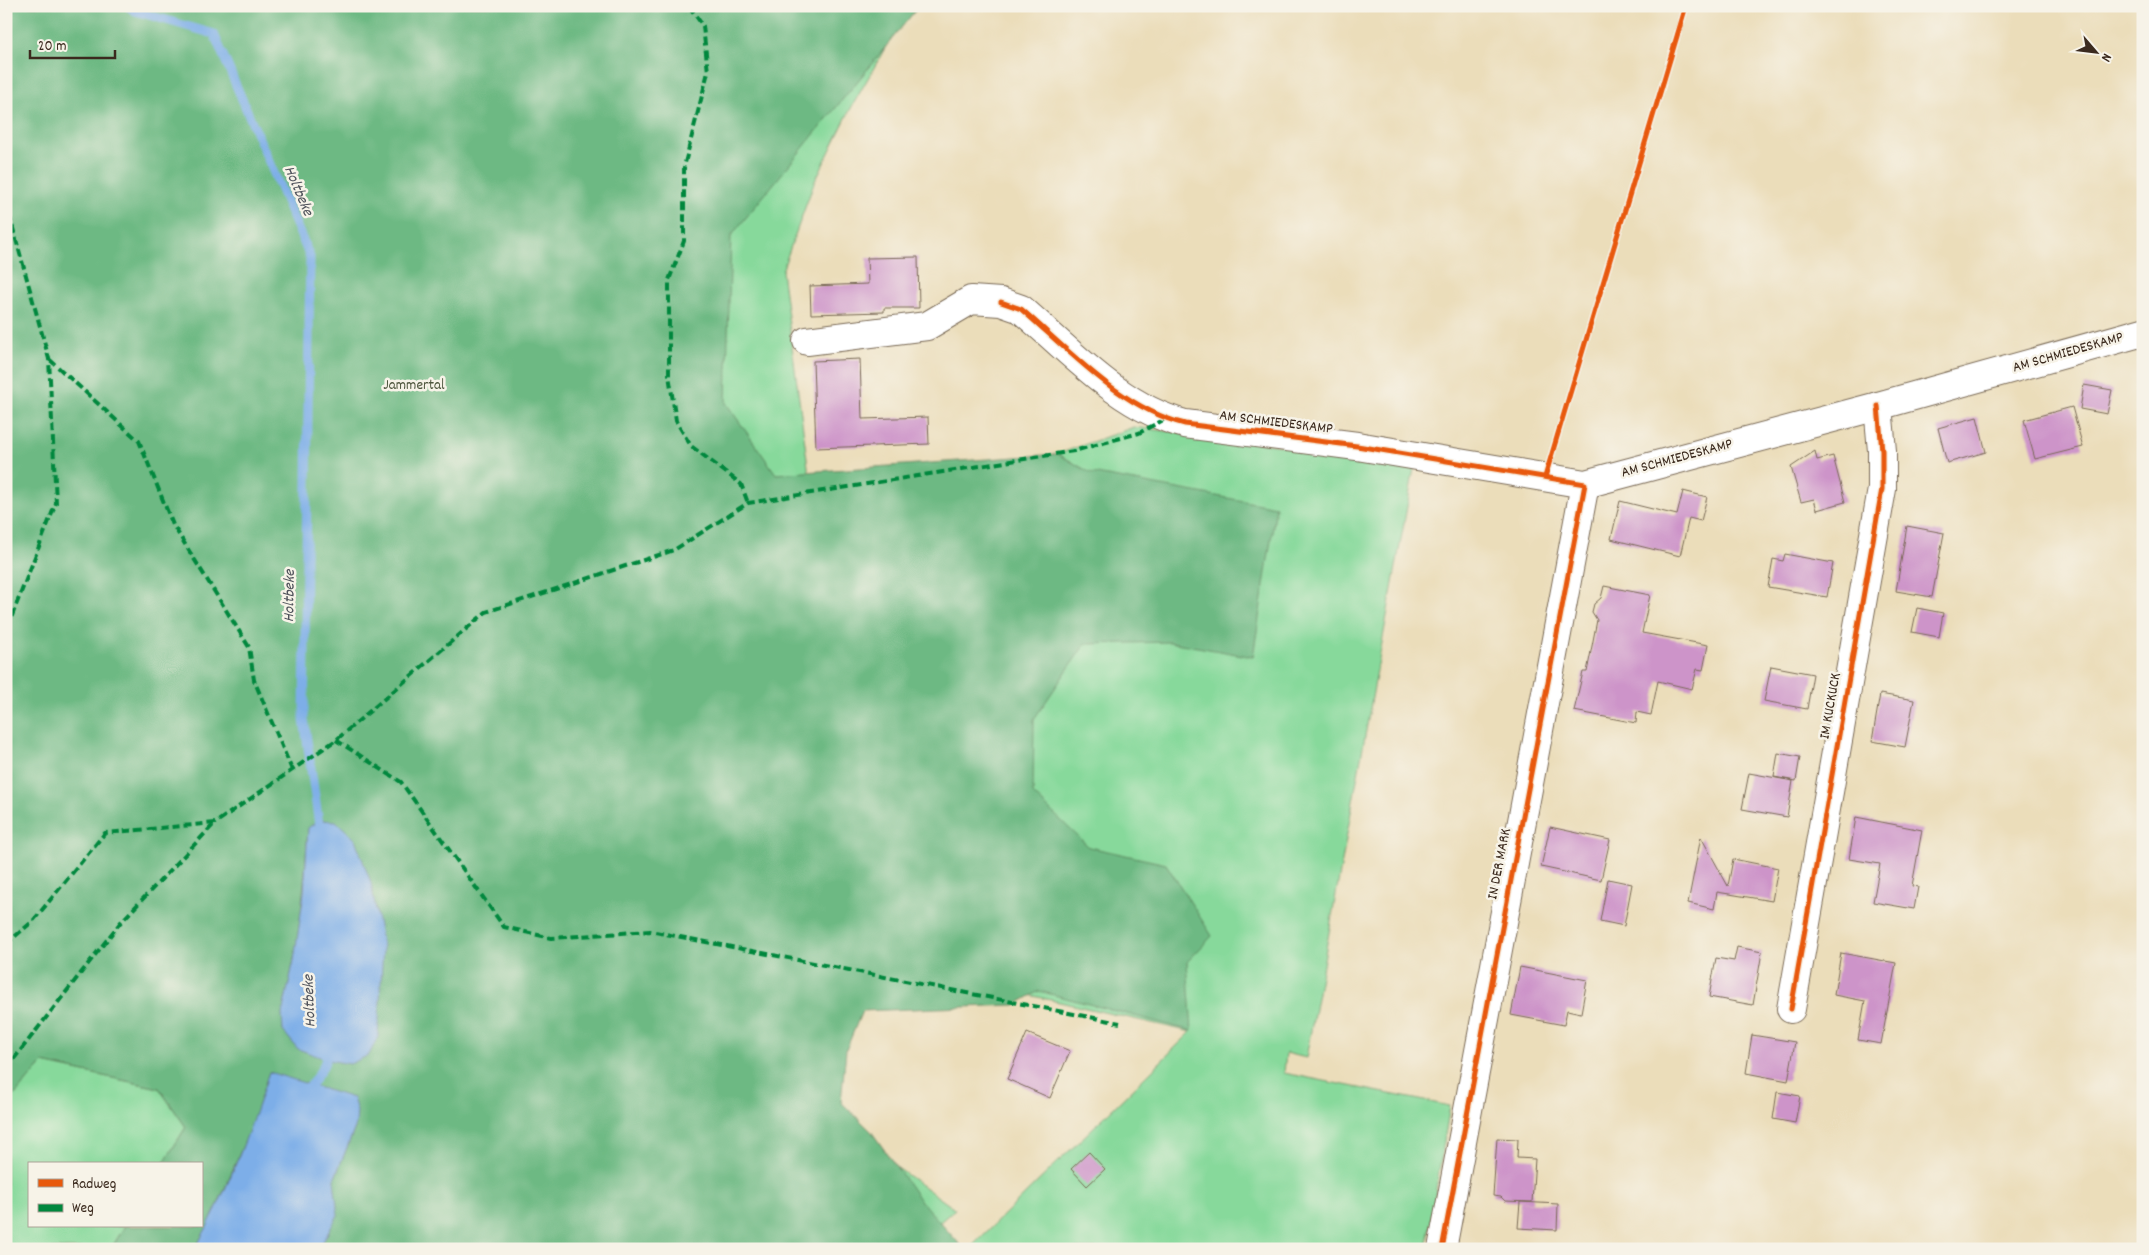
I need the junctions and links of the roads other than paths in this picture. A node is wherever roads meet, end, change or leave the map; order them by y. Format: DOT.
graph roads {
  1 [pos="2143,332"];
  2 [pos="808,341"];
  3 [pos="1878,406"];
  4 [pos="1585,484"];
  5 [pos="1791,1008"];
  6 [pos="1442,1249"];
  1 -- 3 [label="street, AM SCHMIEDESKAMP"];
  2 -- 4 [label="street, AM SCHMIEDESKAMP"];
  3 -- 4 [label="street, AM SCHMIEDESKAMP"];
  3 -- 5 [label="street, IM KUCKUCK"];
  4 -- 6 [label="street, IN DER MARK"];
}
